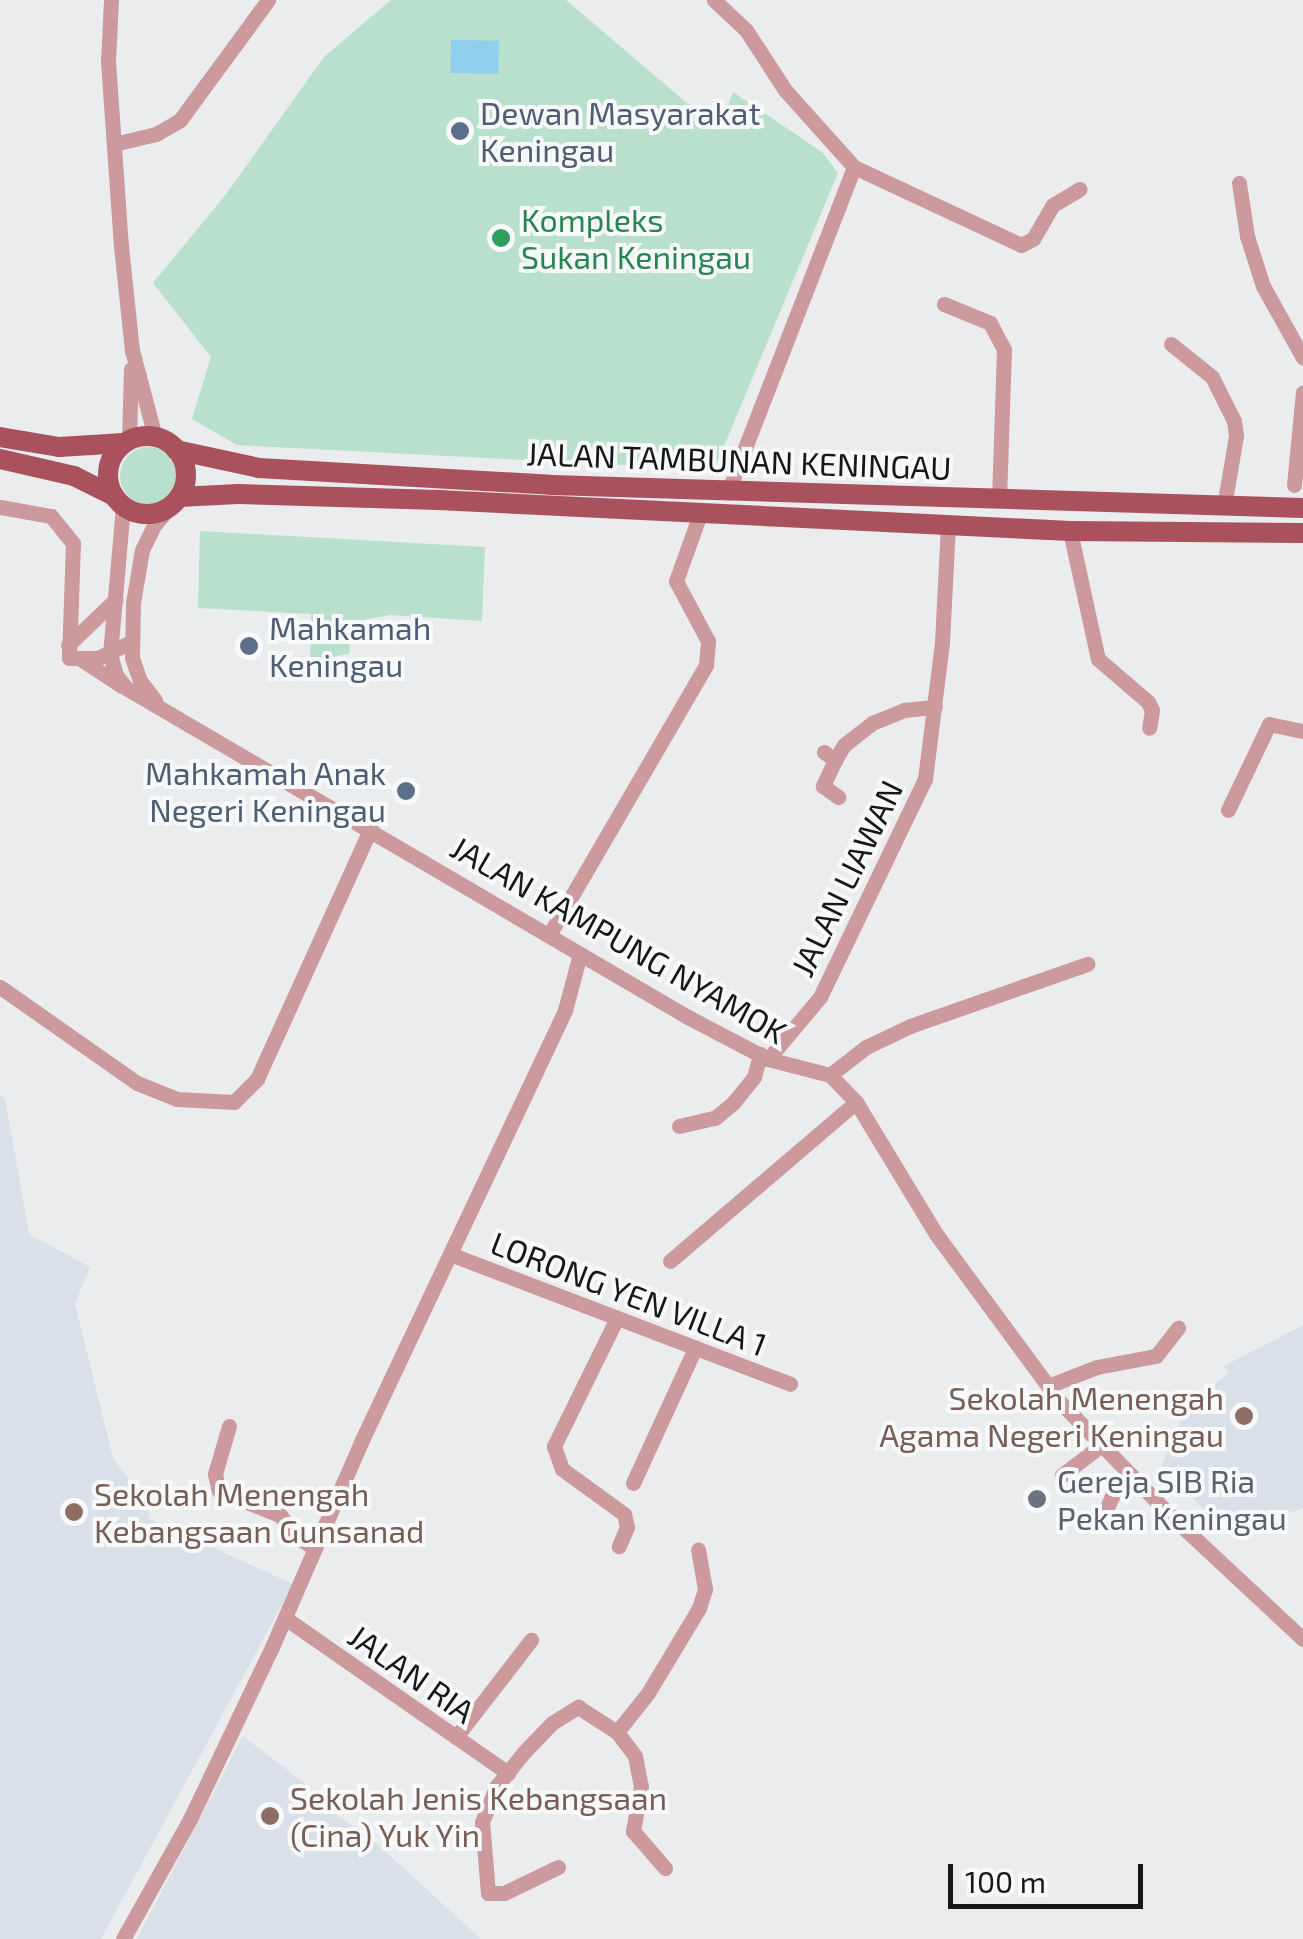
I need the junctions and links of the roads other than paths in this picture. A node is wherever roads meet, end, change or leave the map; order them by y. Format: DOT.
graph roads {
  1 [pos="111,0"];
  2 [pos="268,0"];
  3 [pos="714,0"];
  4 [pos="114,144"];
  5 [pos="854,167"];
  6 [pos="1238,183"];
  7 [pos="1080,189"];
  8 [pos="944,304"];
  9 [pos="1171,344"];
  10 [pos="132,350"];
  11 [pos="1303,358"];
  12 [pos="1303,392"];
  13 [pos="0,437"];
  14 [pos="155,437"];
  15 [pos="127,442"];
  16 [pos="176,450"];
  17 [pos="0,460"];
  18 [pos="1298,483"];
  19 [pos="728,492"];
  20 [pos="999,500"];
  21 [pos="118,501"];
  22 [pos="175,502"];
  23 [pos="1224,506"];
  24 [pos="0,507"];
  25 [pos="1294,508"];
  26 [pos="701,511"];
  27 [pos="948,524"];
  28 [pos="1070,530"];
  29 [pos="1303,534"];
  30 [pos="116,599"];
  31 [pos="71,601"];
  32 [pos="102,612"];
  33 [pos="131,642"];
  34 [pos="72,654"];
  35 [pos="110,654"];
  36 [pos="126,688"];
  37 [pos="161,706"];
  38 [pos="934,707"];
  39 [pos="1149,728"];
  40 [pos="1303,731"];
  41 [pos="838,797"];
  42 [pos="1228,810"];
  43 [pos="371,828"];
  44 [pos="549,935"];
  45 [pos="580,954"];
  46 [pos="1088,964"];
  47 [pos="0,987"];
  48 [pos="764,1057"];
  49 [pos="830,1074"];
  50 [pos="856,1102"];
  51 [pos="680,1126"];
  52 [pos="450,1254"];
  53 [pos="670,1261"];
  54 [pos="618,1318"];
  55 [pos="1178,1328"];
  56 [pos="696,1348"];
  57 [pos="790,1384"];
  58 [pos="1048,1386"];
  59 [pos="228,1426"];
  60 [pos="1100,1446"];
  61 [pos="1062,1475"];
  62 [pos="1130,1476"];
  63 [pos="632,1483"];
  64 [pos="1104,1518"];
  65 [pos="619,1546"];
  66 [pos="315,1548"];
  67 [pos="698,1550"];
  68 [pos="285,1618"];
  69 [pos="1303,1639"];
  70 [pos="531,1640"];
  71 [pos="616,1732"];
  72 [pos="456,1736"];
  73 [pos="508,1773"];
  74 [pos="558,1867"];
  75 [pos="665,1868"];
  76 [pos="124,1939"];
  1 -- 4 [label="street"];
  2 -- 4 [label="street"];
  3 -- 5 [label="street"];
  4 -- 10 [label="street"];
  5 -- 7 [label="street"];
  5 -- 19 [label="street"];
  6 -- 11 [label="street"];
  8 -- 20 [label="street"];
  9 -- 23 [label="street"];
  10 -- 14 [label="street"];
  10 -- 15 [label="street"];
  12 -- 18 [label="street"];
  13 -- 15 [label="main road"];
  14 -- 15 [label="main road"];
  14 -- 16 [label="main road"];
  15 -- 21 [label="main road"];
  16 -- 19 [label="main road, JALAN TAMBUNAN KENINGAU"];
  16 -- 22 [label="main road"];
  17 -- 21 [label="main road"];
  18 -- 25 [label="street"];
  19 -- 20 [label="main road, JALAN TAMBUNAN KENINGAU"];
  20 -- 23 [label="main road, JALAN TAMBUNAN KENINGAU"];
  21 -- 22 [label="main road"];
  21 -- 30 [label="street"];
  22 -- 26 [label="main road, JALAN TAMBUNAN KENINGAU"];
  22 -- 33 [label="street, JALAN KAMPUNG NYAMOK"];
  23 -- 25 [label="main road, JALAN TAMBUNAN KENINGAU"];
  24 -- 31 [label="street"];
  26 -- 27 [label="main road, JALAN TAMBUNAN KENINGAU"];
  26 -- 44 [label="street"];
  27 -- 28 [label="main road, JALAN TAMBUNAN KENINGAU"];
  27 -- 38 [label="street, JALAN LIAWAN"];
  28 -- 29 [label="main road, JALAN TAMBUNAN KENINGAU"];
  28 -- 39 [label="street"];
  30 -- 32 [label="street"];
  30 -- 35 [label="street"];
  31 -- 32 [label="street"];
  31 -- 34 [label="street"];
  32 -- 34 [label="street"];
  33 -- 35 [label="street"];
  33 -- 37 [label="street, JALAN KAMPUNG NYAMOK"];
  34 -- 35 [label="street"];
  34 -- 36 [label="street, JALAN KAMPUNG NYAMOK"];
  35 -- 36 [label="street"];
  36 -- 37 [label="street, JALAN KAMPUNG NYAMOK"];
  37 -- 43 [label="street, JALAN KAMPUNG NYAMOK"];
  38 -- 41 [label="street"];
  38 -- 48 [label="street, JALAN LIAWAN"];
  40 -- 42 [label="street"];
  43 -- 44 [label="street, JALAN KAMPUNG NYAMOK"];
  43 -- 47 [label="street"];
  44 -- 45 [label="street, JALAN KAMPUNG NYAMOK"];
  45 -- 48 [label="street, JALAN KAMPUNG NYAMOK"];
  45 -- 52 [label="street"];
  46 -- 49 [label="street"];
  48 -- 49 [label="street, JALAN KAMPUNG NYAMOK"];
  48 -- 51 [label="street, JALAN LIAWAN"];
  49 -- 50 [label="street"];
  50 -- 53 [label="street"];
  50 -- 58 [label="street"];
  52 -- 54 [label="street, LORONG YEN VILLA 1"];
  52 -- 66 [label="street"];
  54 -- 56 [label="street, LORONG YEN VILLA 1"];
  54 -- 65 [label="street"];
  55 -- 58 [label="street"];
  56 -- 57 [label="street, LORONG YEN VILLA 1"];
  56 -- 63 [label="street"];
  58 -- 60 [label="street"];
  59 -- 66 [label="street"];
  60 -- 61 [label="street"];
  60 -- 62 [label="street"];
  62 -- 64 [label="street"];
  62 -- 69 [label="street"];
  66 -- 68 [label="street"];
  67 -- 71 [label="street"];
  68 -- 72 [label="street, JALAN RIA"];
  68 -- 76 [label="street"];
  70 -- 72 [label="street"];
  71 -- 73 [label="street"];
  71 -- 75 [label="street"];
  72 -- 73 [label="street, JALAN RIA"];
  73 -- 74 [label="street"];
}
